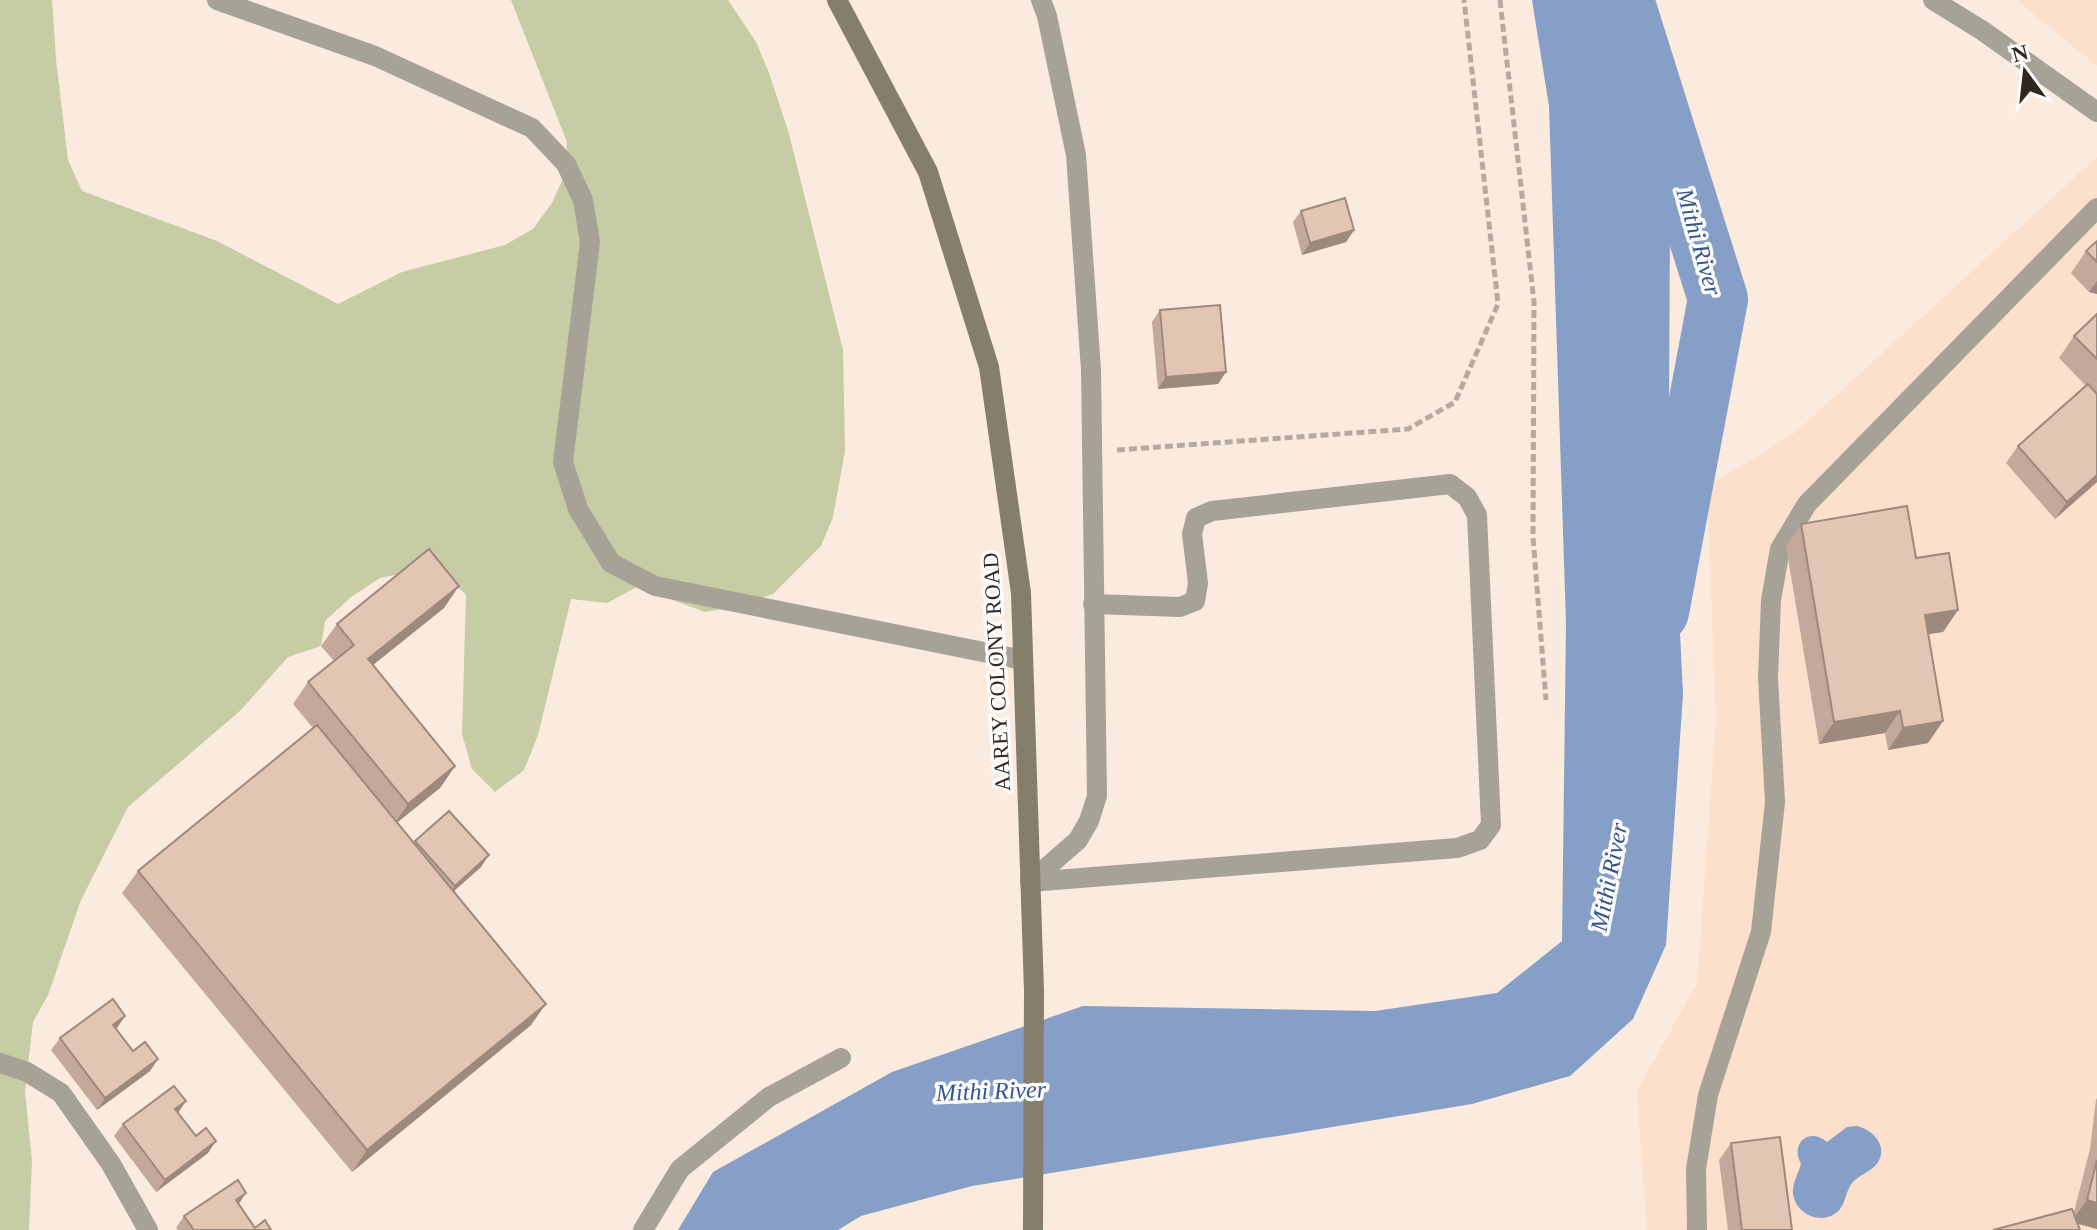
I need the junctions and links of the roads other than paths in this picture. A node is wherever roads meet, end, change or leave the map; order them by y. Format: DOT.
graph roads {
  1 [pos="217,0"];
  2 [pos="837,0"];
  3 [pos="1041,0"];
  4 [pos="1933,0"];
  5 [pos="2097,112"];
  6 [pos="2097,208"];
  7 [pos="1093,604"];
  8 [pos="1023,660"];
  9 [pos="1030,882"];
  10 [pos="841,1058"];
  11 [pos="0,1063"];
  12 [pos="148,1230"];
  13 [pos="643,1230"];
  14 [pos="1033,1230"];
  15 [pos="1697,1230"];
  1 -- 8 [label="street"];
  2 -- 8 [label="main road, AAREY COLONY ROAD"];
  3 -- 7 [label="street"];
  4 -- 5 [label="street"];
  6 -- 15 [label="street"];
  7 -- 9 [label="street"];
  7 -- 9 [label="street"];
  8 -- 9 [label="main road, AAREY COLONY ROAD"];
  9 -- 14 [label="main road, AAREY COLONY ROAD"];
  10 -- 13 [label="street"];
  11 -- 12 [label="street"];
}
